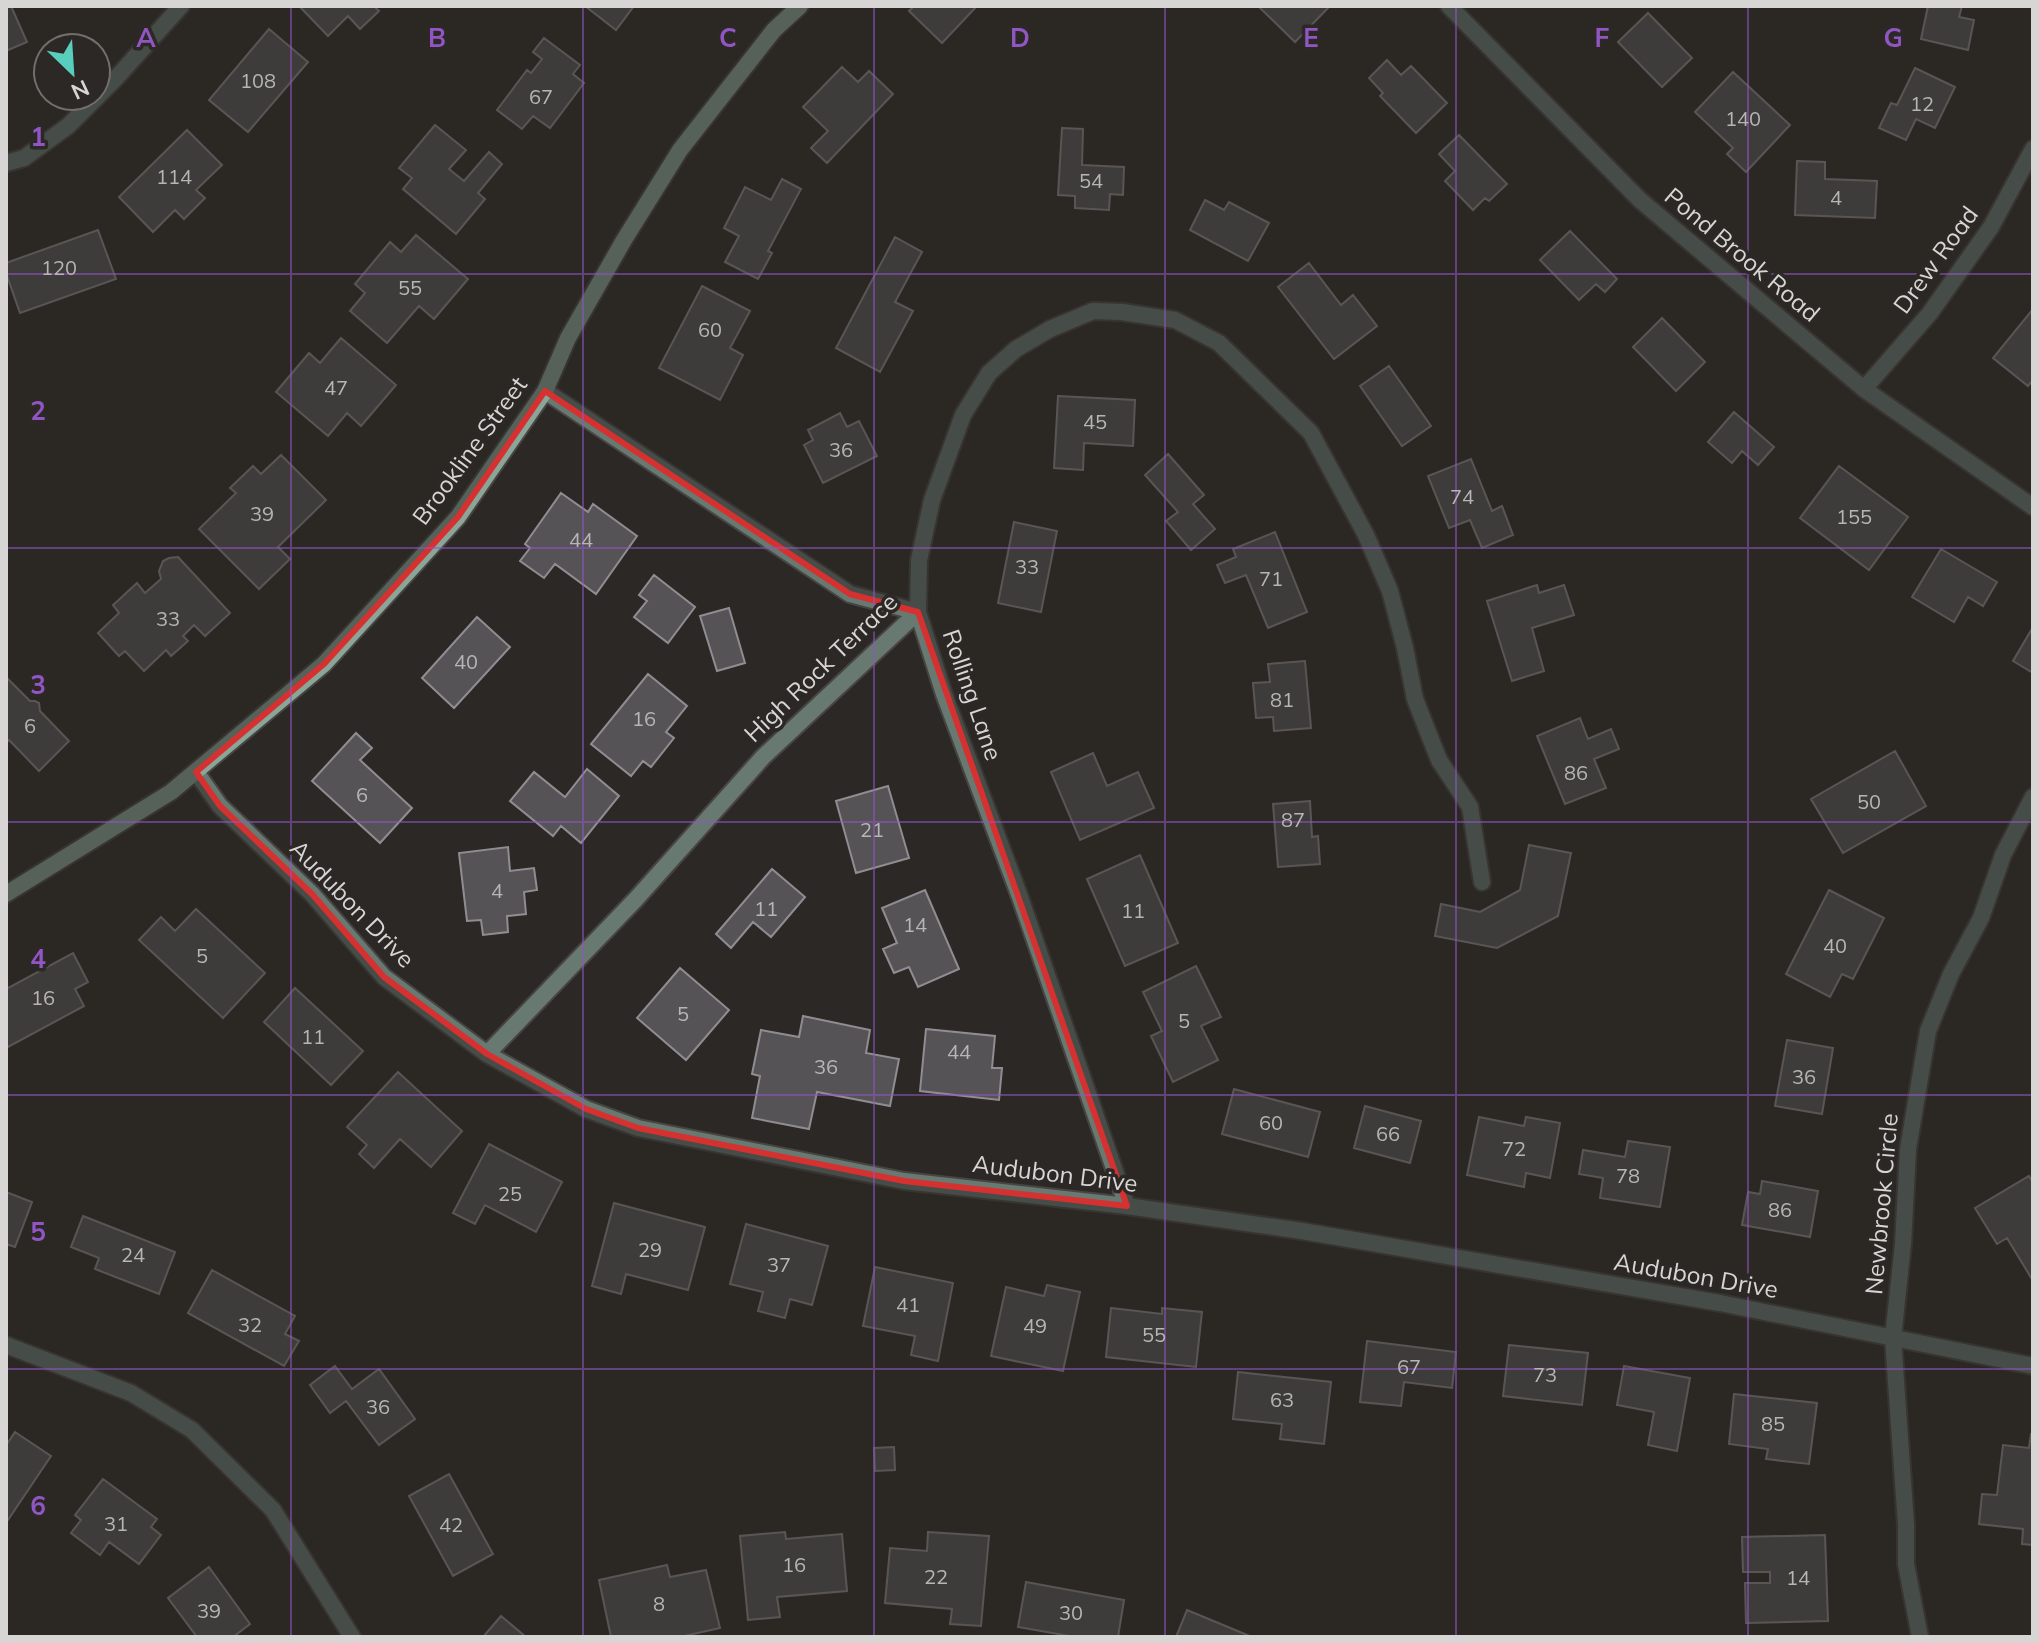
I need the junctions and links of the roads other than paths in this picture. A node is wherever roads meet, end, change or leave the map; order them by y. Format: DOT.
graph roads {
  1 [pos="181,6"];
  2 [pos="800,6"];
  3 [pos="1449,6"];
  4 [pos="2033,149"];
  5 [pos="6,163"];
  6 [pos="1864,389"];
  7 [pos="545,391"];
  8 [pos="2033,507"];
  9 [pos="918,612"];
  10 [pos="196,772"];
  11 [pos="2033,797"];
  12 [pos="1482,882"];
  13 [pos="6,894"];
  14 [pos="487,1054"];
  15 [pos="1127,1206"];
  16 [pos="1893,1338"];
  17 [pos="6,1345"];
  18 [pos="2033,1366"];
  19 [pos="352,1637"];
  20 [pos="1920,1637"];
  1 -- 5 [label="street"];
  2 -- 7 [label="main road, Brookline Street"];
  3 -- 6 [label="street, Pond Brook Road"];
  4 -- 6 [label="street, Drew Road"];
  6 -- 8 [label="street, Pond Brook Road"];
  7 -- 9 [label="street, Rolling Lane"];
  7 -- 10 [label="main road, Brookline Street"];
  9 -- 12 [label="street, High Rock Terrace"];
  9 -- 14 [label="street, High Rock Terrace"];
  9 -- 15 [label="street, Rolling Lane"];
  10 -- 13 [label="main road, Brookline Street"];
  10 -- 14 [label="street, Audubon Drive"];
  11 -- 16 [label="street, Newbrook Circle"];
  14 -- 15 [label="street, Audubon Drive"];
  15 -- 16 [label="street, Audubon Drive"];
  16 -- 18 [label="street, Audubon Drive"];
  16 -- 20 [label="street, Newbrook Circle"];
  17 -- 19 [label="street"];
}
